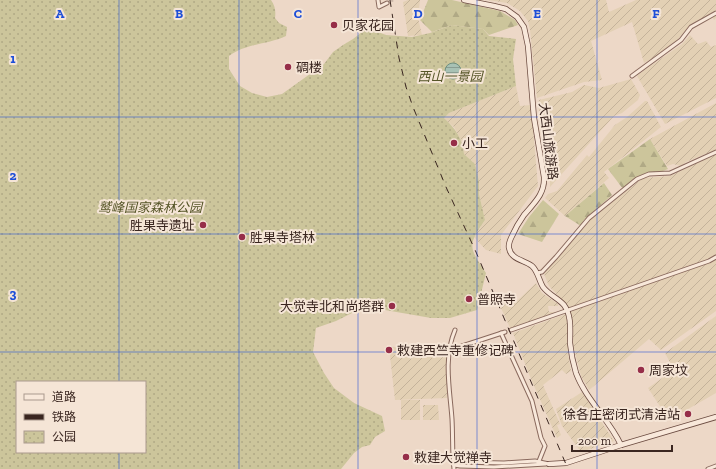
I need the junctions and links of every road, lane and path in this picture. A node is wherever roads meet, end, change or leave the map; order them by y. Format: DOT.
graph roads {
  1 [pos="378,0"];
  2 [pos="464,0"];
  3 [pos="387,3"];
  4 [pos="716,13"];
  5 [pos="632,76"];
  6 [pos="716,152"];
  7 [pos="716,257"];
  8 [pos="537,274"];
  9 [pos="567,310"];
  10 [pos="456,330"];
  11 [pos="511,330"];
  12 [pos="505,332"];
  13 [pos="501,333"];
  14 [pos="450,344"];
  15 [pos="716,417"];
  16 [pos="621,445"];
  17 [pos="539,461"];
  18 [pos="549,464"];
  19 [pos="454,465"];
  20 [pos="716,466"];
  21 [pos="454,469"];
  22 [pos="708,469"];
  1 -- 3 [label="street"];
  2 -- 8 [label="street, 大西山旅游路"];
  4 -- 5 [label="street"];
  6 -- 8 [label="street"];
  7 -- 9 [label="street"];
  8 -- 9 [label="street, 大西山旅游路"];
  9 -- 11 [label="street"];
  9 -- 16 [label="street"];
  10 -- 14 [label="street"];
  12 -- 13 [label="street"];
  13 -- 14 [label="street"];
  13 -- 17 [label="street"];
  14 -- 19 [label="street"];
  15 -- 16 [label="street"];
  16 -- 18 [label="street"];
  17 -- 18 [label="street"];
  17 -- 19 [label="street"];
  18 -- 19 [label="street"];
  19 -- 21 [label="street"];
  20 -- 22 [label="street"];
}
